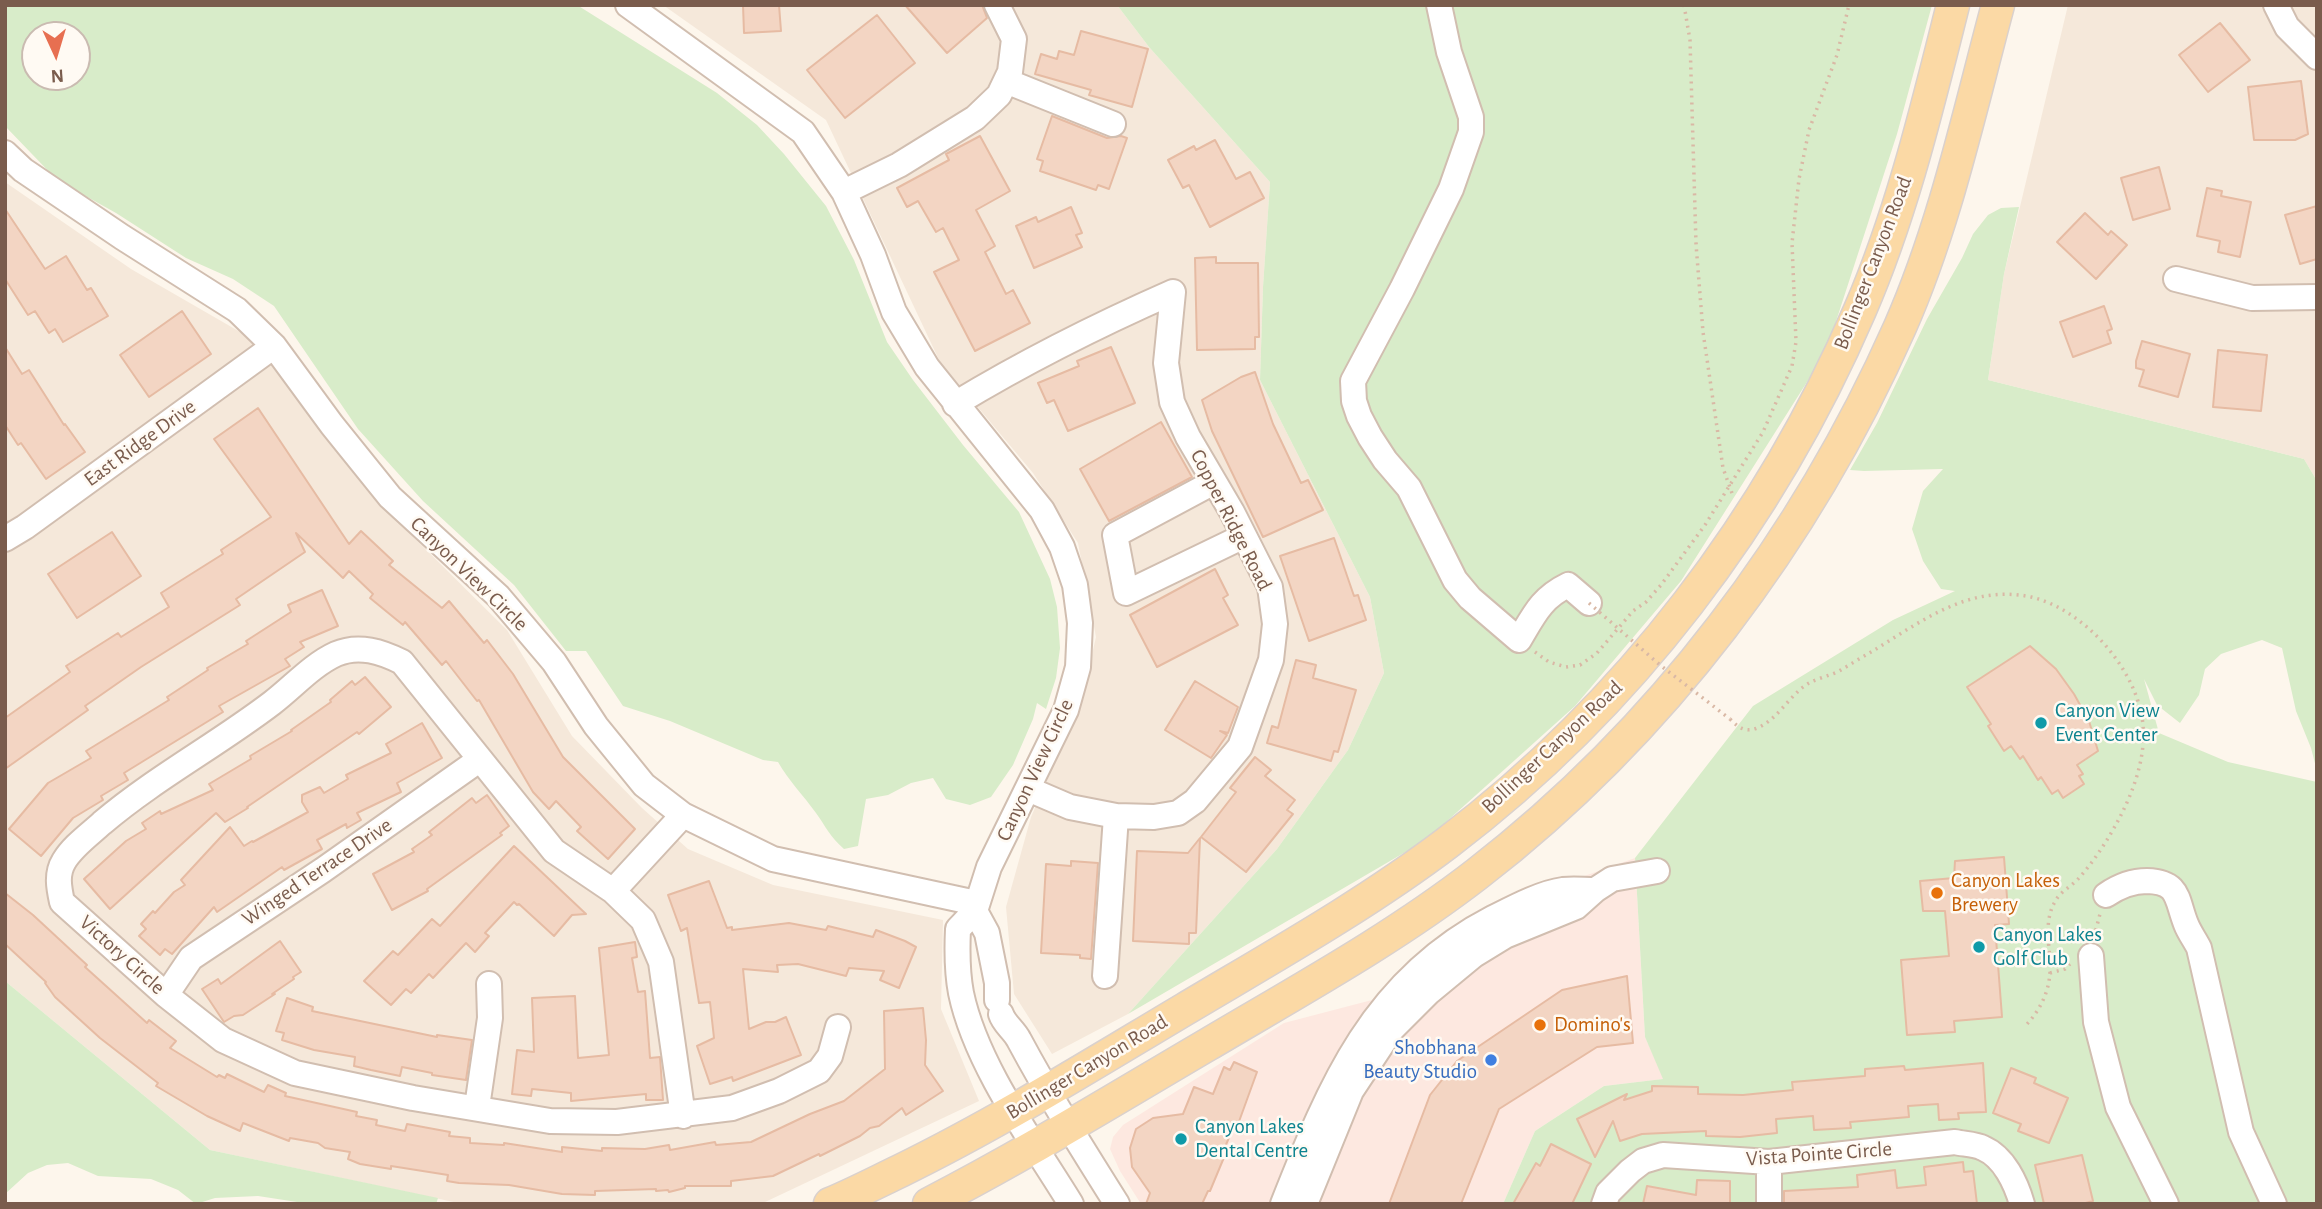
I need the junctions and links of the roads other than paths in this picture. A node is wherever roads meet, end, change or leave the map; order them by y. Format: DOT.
graph roads {
  1 [pos="628,5"];
  2 [pos="997,5"];
  3 [pos="1439,5"];
  4 [pos="1953,5"];
  5 [pos="1998,5"];
  6 [pos="2276,5"];
  7 [pos="2317,57"];
  8 [pos="1006,81"];
  9 [pos="1112,124"];
  10 [pos="5,153"];
  11 [pos="844,192"];
  12 [pos="2176,279"];
  13 [pos="2317,297"];
  14 [pos="274,346"];
  15 [pos="955,404"];
  16 [pos="1214,482"];
  17 [pos="1244,536"];
  18 [pos="5,539"];
  19 [pos="1589,603"];
  20 [pos="479,760"];
  21 [pos="1028,789"];
  22 [pos="683,815"];
  23 [pos="1116,816"];
  24 [pos="1657,870"];
  25 [pos="1595,890"];
  26 [pos="613,891"];
  27 [pos="2106,895"];
  28 [pos="975,907"];
  29 [pos="2091,956"];
  30 [pos="1105,976"];
  31 [pos="489,984"];
  32 [pos="166,995"];
  33 [pos="838,1027"];
  34 [pos="1047,1091"];
  35 [pos="477,1107"];
  36 [pos="1014,1111"];
  37 [pos="683,1116"];
  38 [pos="1069,1127"];
  39 [pos="1035,1146"];
  40 [pos="1769,1162"];
  41 [pos="830,1204"];
  42 [pos="929,1204"];
  43 [pos="1071,1204"];
  44 [pos="1117,1204"];
  45 [pos="1283,1204"];
  46 [pos="1305,1204"];
  47 [pos="1604,1204"];
  48 [pos="1769,1204"];
  49 [pos="2022,1204"];
  50 [pos="2166,1204"];
  51 [pos="2274,1204"];
  1 -- 11 [label="street, Canyon View Circle"];
  2 -- 8 [label="street"];
  3 -- 19 [label="street"];
  4 -- 34 [label="main road, Bollinger Canyon Road"];
  5 -- 38 [label="main road, Bollinger Canyon Road"];
  6 -- 7 [label="street"];
  8 -- 9 [label="street"];
  8 -- 11 [label="street"];
  10 -- 14 [label="street, Canyon View Circle"];
  11 -- 15 [label="street, Canyon View Circle"];
  12 -- 13 [label="street"];
  14 -- 18 [label="street, East Ridge Drive"];
  14 -- 22 [label="street, Canyon View Circle"];
  15 -- 16 [label="street, Copper Ridge Road"];
  15 -- 21 [label="street, Canyon View Circle"];
  16 -- 17 [label="street, Copper Ridge Road"];
  16 -- 17 [label="street"];
  17 -- 23 [label="street, Copper Ridge Road"];
  20 -- 26 [label="street, Victory Circle"];
  20 -- 32 [label="street, Winged Terrace Drive"];
  20 -- 32 [label="street, Victory Circle"];
  21 -- 23 [label="street, Copper Ridge Road"];
  21 -- 28 [label="street, Canyon View Circle"];
  22 -- 26 [label="street"];
  22 -- 28 [label="street, Canyon View Circle"];
  23 -- 30 [label="street"];
  24 -- 25 [label="street"];
  25 -- 45 [label="street"];
  25 -- 46 [label="street"];
  26 -- 37 [label="street, Victory Circle"];
  27 -- 51 [label="street"];
  28 -- 34 [label="street"];
  28 -- 36 [label="street, Canyon View Circle"];
  29 -- 50 [label="street"];
  31 -- 35 [label="street"];
  32 -- 35 [label="street, Victory Circle"];
  33 -- 37 [label="street"];
  34 -- 36 [label="main road, Bollinger Canyon Road"];
  34 -- 38 [label="street"];
  35 -- 37 [label="street, Victory Circle"];
  36 -- 39 [label="street, Canyon View Circle"];
  36 -- 41 [label="main road, Bollinger Canyon Road"];
  38 -- 39 [label="main road, Bollinger Canyon Road"];
  38 -- 44 [label="street"];
  39 -- 42 [label="main road, Bollinger Canyon Road"];
  39 -- 43 [label="street, Canyon View Circle"];
  40 -- 47 [label="street, Vista Pointe Circle"];
  40 -- 48 [label="street"];
  40 -- 49 [label="street, Vista Pointe Circle"];
}
